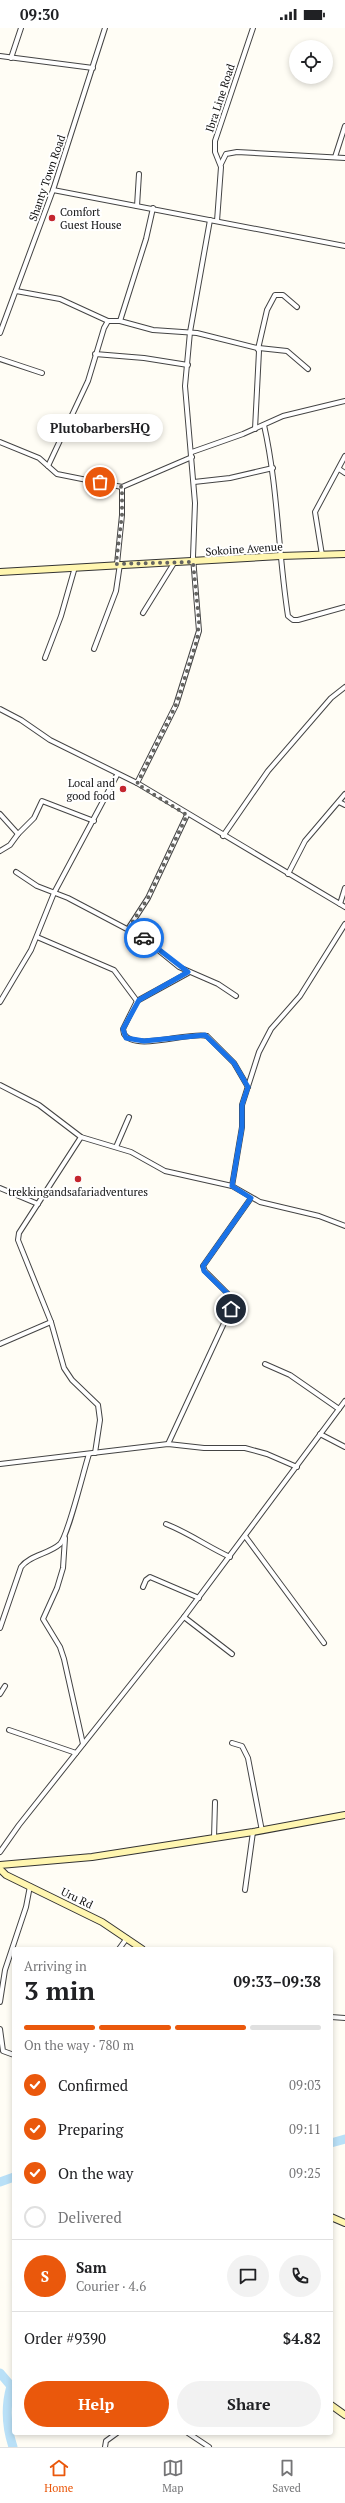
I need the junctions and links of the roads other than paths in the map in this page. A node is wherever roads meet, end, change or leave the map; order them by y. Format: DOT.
graph roads {
  1 [pos="21,28"];
  2 [pos="105,28"];
  3 [pos="253,28"];
  4 [pos="0,56"];
  5 [pos="11,58"];
  6 [pos="93,68"];
  7 [pos="345,126"];
  8 [pos="335,157"];
  9 [pos="345,158"];
  10 [pos="221,164"];
  11 [pos="139,174"];
  12 [pos="53,190"];
  13 [pos="136,206"];
  14 [pos="153,208"];
  15 [pos="210,220"];
  16 [pos="217,221"];
  17 [pos="345,246"];
  18 [pos="16,291"];
  19 [pos="297,307"];
  20 [pos="108,321"];
  21 [pos="120,321"];
  22 [pos="190,332"];
  23 [pos="0,333"];
  24 [pos="259,348"];
  25 [pos="95,354"];
  26 [pos="0,359"];
  27 [pos="188,365"];
  28 [pos="308,369"];
  29 [pos="42,372"];
  30 [pos="345,401"];
  31 [pos="264,425"];
  32 [pos="255,429"];
  33 [pos="0,442"];
  34 [pos="192,452"];
  35 [pos="345,456"];
  36 [pos="192,457"];
  37 [pos="48,466"];
  38 [pos="273,468"];
  39 [pos="339,469"];
  40 [pos="345,473"];
  41 [pos="194,482"];
  42 [pos="122,487"];
  43 [pos="345,554"];
  44 [pos="322,555"];
  45 [pos="280,556"];
  46 [pos="193,562"];
  47 [pos="118,564"];
  48 [pos="174,564"];
  49 [pos="75,567"];
  50 [pos="0,572"];
  51 [pos="345,607"];
  52 [pos="143,613"];
  53 [pos="94,648"];
  54 [pos="46,658"];
  55 [pos="345,687"];
  56 [pos="0,709"];
  57 [pos="118,775"];
  58 [pos="137,784"];
  59 [pos="345,794"];
  60 [pos="339,802"];
  61 [pos="345,805"];
  62 [pos="0,814"];
  63 [pos="187,815"];
  64 [pos="94,821"];
  65 [pos="18,834"];
  66 [pos="223,836"];
  67 [pos="0,851"];
  68 [pos="16,872"];
  69 [pos="288,874"];
  70 [pos="345,888"];
  71 [pos="54,893"];
  72 [pos="340,904"];
  73 [pos="345,907"];
  74 [pos="345,924"];
  75 [pos="128,929"];
  76 [pos="37,937"];
  77 [pos="188,972"];
  78 [pos="236,996"];
  79 [pos="137,1001"];
  80 [pos="0,1002"];
  81 [pos="0,1085"];
  82 [pos="248,1087"];
  83 [pos="129,1117"];
  84 [pos="81,1137"];
  85 [pos="116,1147"];
  86 [pos="232,1186"];
  87 [pos="0,1188"];
  88 [pos="251,1198"];
  89 [pos="38,1204"];
  90 [pos="345,1226"];
  91 [pos="51,1322"];
  92 [pos="0,1344"];
  93 [pos="265,1364"];
  94 [pos="345,1401"];
  95 [pos="339,1409"];
  96 [pos="320,1434"];
  97 [pos="168,1444"];
  98 [pos="345,1447"];
  99 [pos="95,1453"];
  100 [pos="89,1454"];
  101 [pos="0,1464"];
  102 [pos="297,1467"];
  103 [pos="166,1524"];
  104 [pos="245,1536"];
  105 [pos="65,1538"];
  106 [pos="230,1557"];
  107 [pos="143,1587"];
  108 [pos="198,1598"];
  109 [pos="184,1617"];
  110 [pos="0,1628"];
  111 [pos="324,1643"];
  112 [pos="232,1654"];
  113 [pos="6,1686"];
  114 [pos="0,1694"];
  115 [pos="9,1730"];
  116 [pos="232,1743"];
  117 [pos="83,1744"];
  118 [pos="76,1753"];
  119 [pos="215,1802"];
  120 [pos="345,1815"];
  121 [pos="262,1830"];
  122 [pos="254,1832"];
  123 [pos="214,1838"];
  124 [pos="0,1852"];
  125 [pos="0,1865"];
  126 [pos="0,1870"];
  127 [pos="30,1886"];
  128 [pos="245,1890"];
  129 [pos="126,1938"];
  130 [pos="12,1947"];
  131 [pos="12,1947"];
  132 [pos="120,1947"];
  133 [pos="139,1947"];
  134 [pos="2,1981"];
  135 [pos="0,2002"];
  136 [pos="333,2017"];
  137 [pos="345,2018"];
  138 [pos="0,2029"];
  139 [pos="12,2054"];
  140 [pos="333,2219"];
  141 [pos="345,2223"];
  142 [pos="333,2406"];
  143 [pos="345,2415"];
  144 [pos="114,2435"];
  145 [pos="191,2435"];
  146 [pos="105,2447"];
  147 [pos="209,2447"];
  1 -- 5 [label="street"];
  2 -- 6 [label="street, Shanty Town Road"];
  3 -- 10 [label="street, Ibra Line Road"];
  4 -- 5 [label="street"];
  5 -- 6 [label="street"];
  6 -- 12 [label="street, Shanty Town Road"];
  7 -- 8 [label="street"];
  8 -- 9 [label="street"];
  8 -- 10 [label="street"];
  10 -- 16 [label="street, Ibra Line Road"];
  11 -- 13 [label="street"];
  12 -- 13 [label="street"];
  12 -- 18 [label="street, Shanty Town Road"];
  13 -- 14 [label="street"];
  14 -- 15 [label="street"];
  14 -- 21 [label="street"];
  15 -- 16 [label="street"];
  15 -- 22 [label="street"];
  16 -- 17 [label="street"];
  18 -- 20 [label="street"];
  18 -- 23 [label="street, Shanty Town Road"];
  19 -- 24 [label="street"];
  20 -- 21 [label="street"];
  20 -- 25 [label="street"];
  21 -- 22 [label="street"];
  22 -- 24 [label="street"];
  22 -- 27 [label="street"];
  24 -- 28 [label="street"];
  24 -- 32 [label="street"];
  25 -- 27 [label="street"];
  25 -- 37 [label="street"];
  26 -- 29 [label="street"];
  27 -- 34 [label="street"];
  30 -- 31 [label="street"];
  31 -- 32 [label="street"];
  31 -- 38 [label="street"];
  32 -- 34 [label="street"];
  33 -- 37 [label="street"];
  34 -- 36 [label="street"];
  35 -- 39 [label="street"];
  36 -- 41 [label="street"];
  36 -- 42 [label="street"];
  37 -- 42 [label="street"];
  38 -- 41 [label="street"];
  38 -- 45 [label="street"];
  39 -- 40 [label="street"];
  39 -- 44 [label="street"];
  41 -- 46 [label="street"];
  42 -- 47 [label="street"];
  43 -- 44 [label="street, Sokoine Avenue"];
  44 -- 45 [label="street, Sokoine Avenue"];
  45 -- 46 [label="street, Sokoine Avenue"];
  45 -- 51 [label="street"];
  46 -- 48 [label="street, Sokoine Avenue"];
  46 -- 58 [label="street"];
  47 -- 48 [label="street, Sokoine Avenue"];
  47 -- 49 [label="street, Sokoine Avenue"];
  47 -- 53 [label="street"];
  48 -- 52 [label="street"];
  49 -- 50 [label="street, Sokoine Avenue"];
  49 -- 54 [label="street"];
  55 -- 66 [label="street"];
  56 -- 57 [label="street"];
  57 -- 58 [label="street"];
  57 -- 64 [label="street"];
  58 -- 63 [label="street"];
  59 -- 60 [label="street"];
  60 -- 61 [label="street"];
  60 -- 69 [label="street"];
  62 -- 65 [label="street"];
  63 -- 66 [label="street"];
  63 -- 75 [label="street"];
  64 -- 65 [label="street"];
  64 -- 71 [label="street"];
  65 -- 67 [label="street"];
  66 -- 69 [label="street"];
  68 -- 71 [label="street"];
  69 -- 72 [label="street"];
  70 -- 72 [label="street"];
  71 -- 75 [label="street"];
  71 -- 76 [label="street"];
  72 -- 73 [label="street"];
  74 -- 82 [label="street"];
  75 -- 77 [label="street"];
  76 -- 79 [label="street"];
  76 -- 80 [label="street"];
  77 -- 78 [label="street"];
  77 -- 79 [label="street"];
  79 -- 82 [label="street"];
  81 -- 84 [label="street"];
  82 -- 86 [label="street"];
  83 -- 85 [label="street"];
  84 -- 85 [label="street"];
  84 -- 89 [label="street"];
  85 -- 86 [label="street"];
  86 -- 88 [label="street"];
  87 -- 89 [label="street"];
  88 -- 90 [label="street"];
  88 -- 97 [label="street"];
  89 -- 91 [label="street"];
  91 -- 92 [label="street"];
  91 -- 99 [label="street"];
  93 -- 95 [label="street"];
  94 -- 95 [label="street"];
  95 -- 96 [label="street"];
  96 -- 98 [label="street"];
  96 -- 102 [label="street"];
  97 -- 99 [label="street"];
  97 -- 102 [label="street"];
  99 -- 100 [label="street"];
  100 -- 101 [label="street"];
  100 -- 105 [label="street"];
  102 -- 104 [label="street"];
  103 -- 106 [label="street"];
  104 -- 106 [label="street"];
  104 -- 111 [label="street"];
  105 -- 110 [label="street"];
  105 -- 117 [label="street"];
  106 -- 108 [label="street"];
  107 -- 108 [label="street"];
  108 -- 109 [label="street"];
  109 -- 112 [label="street"];
  109 -- 117 [label="street"];
  113 -- 114 [label="street"];
  115 -- 118 [label="street"];
  116 -- 121 [label="street"];
  117 -- 118 [label="street"];
  118 -- 124 [label="street"];
  119 -- 123 [label="street"];
  120 -- 121 [label="street"];
  121 -- 122 [label="street"];
  122 -- 123 [label="street"];
  122 -- 128 [label="street"];
  123 -- 125 [label="street"];
  126 -- 127 [label="street, Uru Rd"];
  127 -- 129 [label="street, Uru Rd"];
  127 -- 131 [label="street"];
  129 -- 132 [label="street"];
  129 -- 133 [label="street, Uru Rd"];
  130 -- 134 [label="street"];
  134 -- 135 [label="street"];
  136 -- 137 [label="street"];
  138 -- 139 [label="street"];
  140 -- 141 [label="street"];
  142 -- 143 [label="street"];
  144 -- 146 [label="street"];
  145 -- 147 [label="street"];
}
